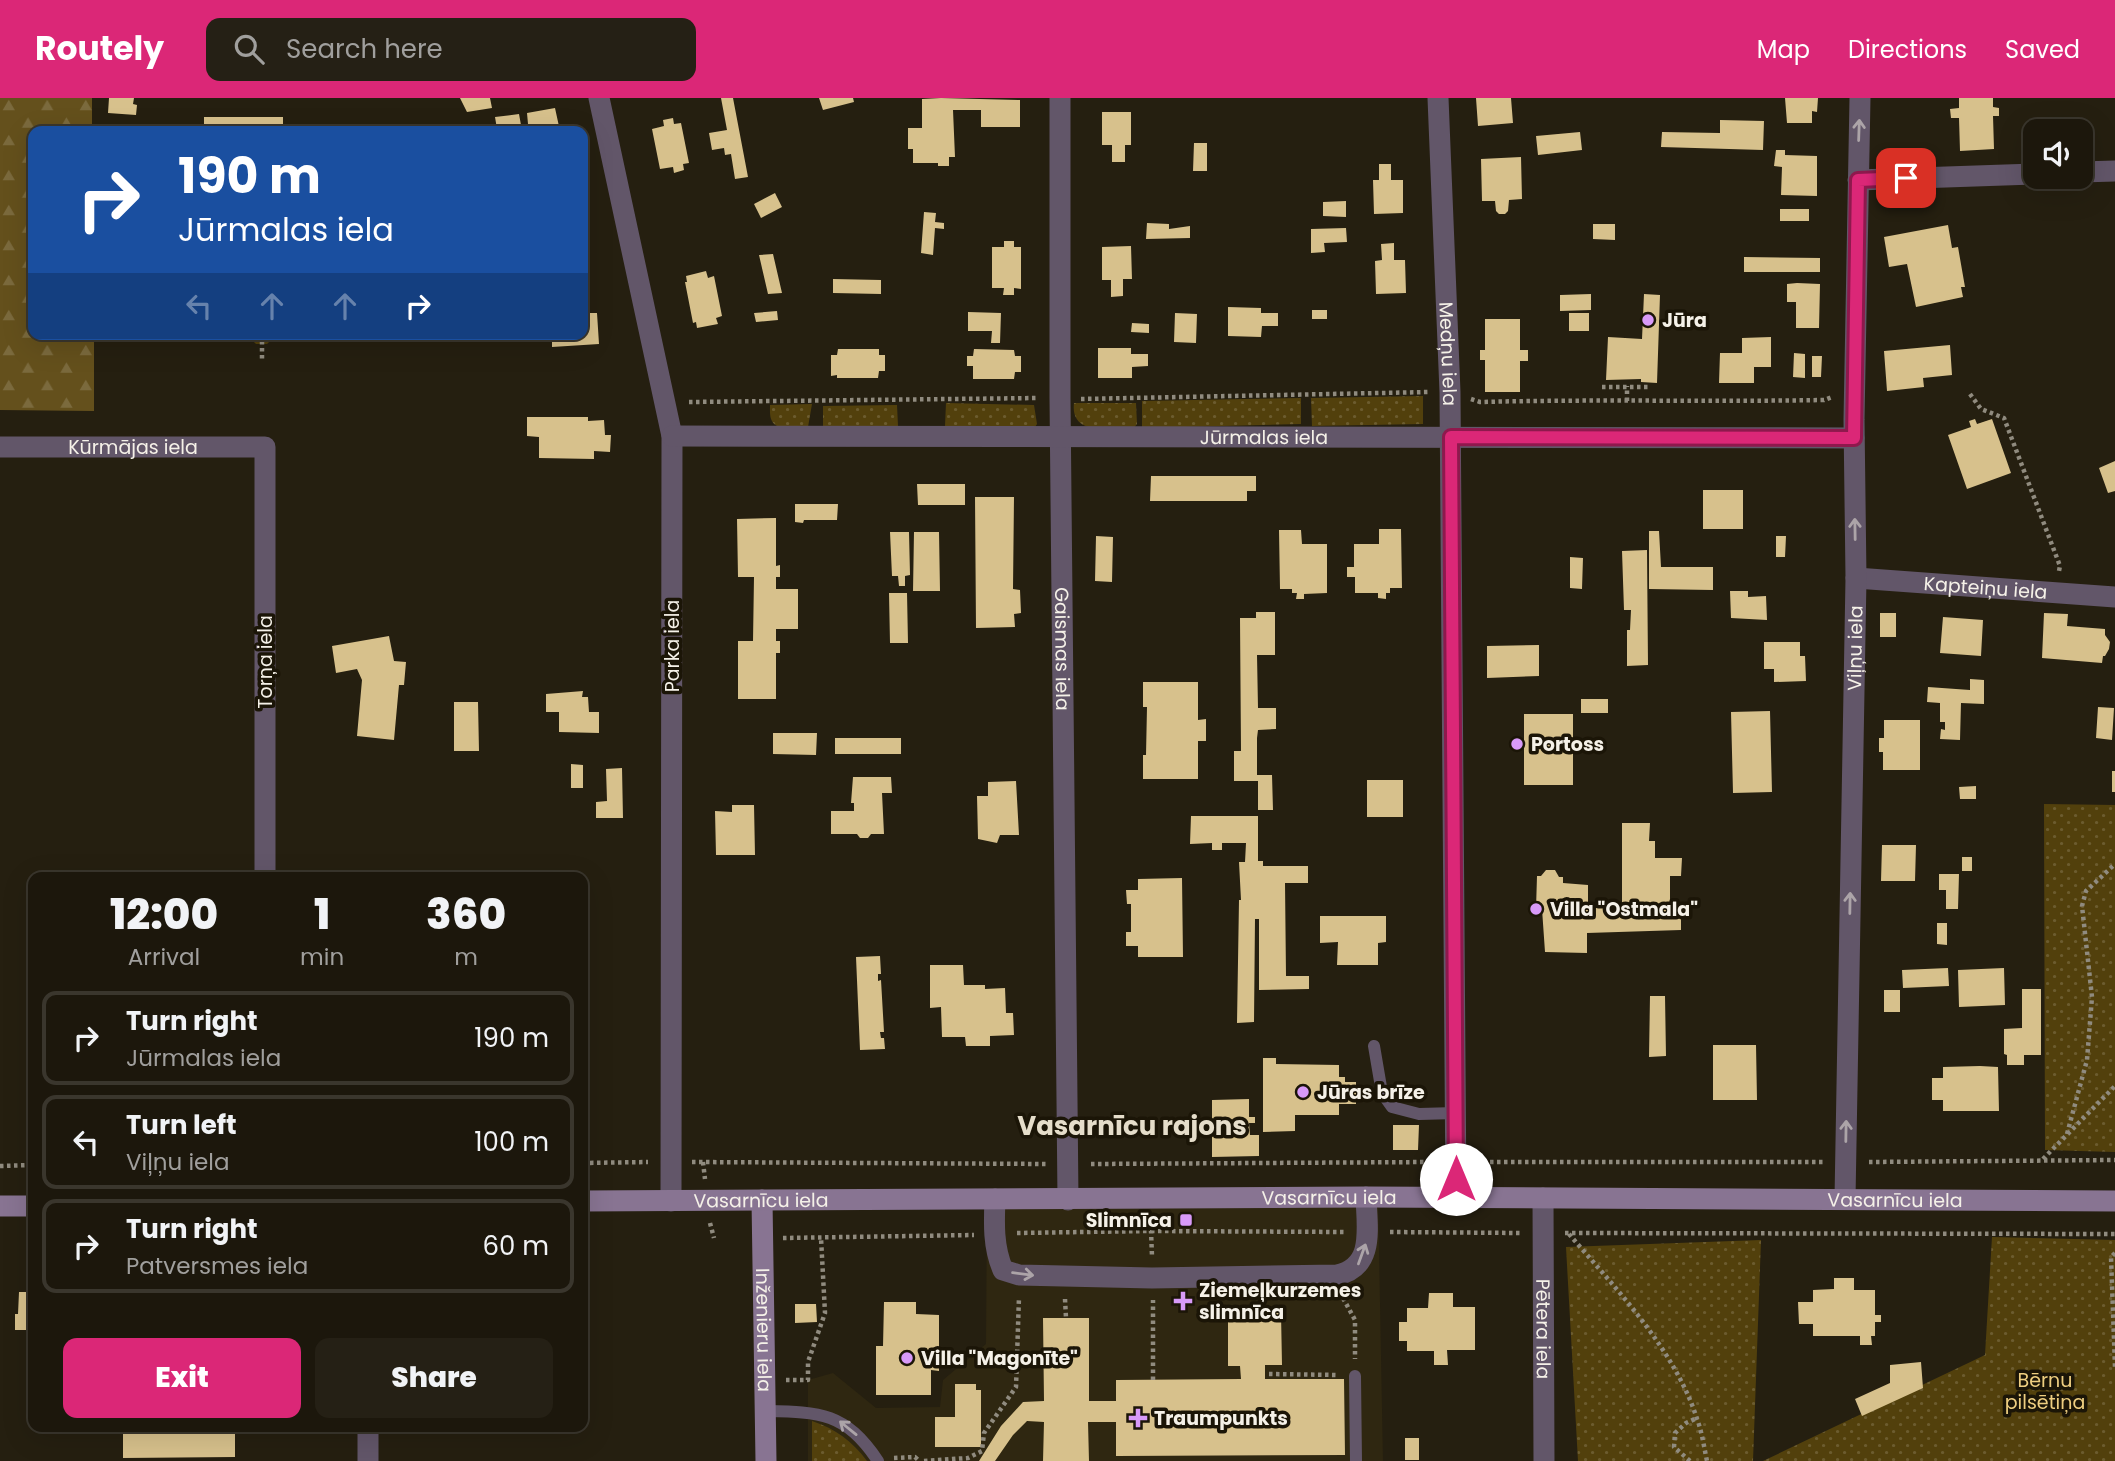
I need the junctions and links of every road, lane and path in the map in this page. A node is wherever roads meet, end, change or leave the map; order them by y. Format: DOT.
graph roads {
  1 [pos="599,98"];
  2 [pos="1060,98"];
  3 [pos="1438,98"];
  4 [pos="1860,98"];
  5 [pos="2115,171"];
  6 [pos="2093,172"];
  7 [pos="2023,174"];
  8 [pos="1858,180"];
  9 [pos="262,340"];
  10 [pos="262,359"];
  11 [pos="1627,386"];
  12 [pos="1602,387"];
  13 [pos="1650,387"];
  14 [pos="1970,394"];
  15 [pos="1047,398"];
  16 [pos="1627,401"];
  17 [pos="689,402"];
  18 [pos="672,436"];
  19 [pos="1062,437"];
  20 [pos="1451,437"];
  21 [pos="1854,438"];
  22 [pos="0,447"];
  23 [pos="265,447"];
  24 [pos="1856,578"];
  25 [pos="2058,593"];
  26 [pos="2115,597"];
  27 [pos="2115,864"];
  28 [pos="265,872"];
  29 [pos="1374,1046"];
  30 [pos="2115,1086"];
  31 [pos="1456,1113"];
  32 [pos="2067,1134"];
  33 [pos="2042,1159"];
  34 [pos="2115,1160"];
  35 [pos="672,1162"];
  36 [pos="1434,1162"];
  37 [pos="1826,1162"];
  38 [pos="1857,1162"];
  39 [pos="588,1163"];
  40 [pos="1498,1163"];
  41 [pos="1067,1164"];
  42 [pos="0,1166"];
  43 [pos="28,1166"];
  44 [pos="1366,1197"];
  45 [pos="1456,1197"];
  46 [pos="1543,1198"];
  47 [pos="995,1199"];
  48 [pos="1845,1199"];
  49 [pos="762,1200"];
  50 [pos="1068,1200"];
  51 [pos="2115,1200"];
  52 [pos="588,1201"];
  53 [pos="671,1201"];
  54 [pos="0,1206"];
  55 [pos="28,1206"];
  56 [pos="709,1218"];
  57 [pos="1151,1231"];
  58 [pos="1367,1232"];
  59 [pos="1543,1233"];
  60 [pos="1568,1233"];
  61 [pos="2115,1234"];
  62 [pos="714,1238"];
  63 [pos="821,1238"];
  64 [pos="2115,1253"];
  65 [pos="1065,1288"];
  66 [pos="1020,1289"];
  67 [pos="1336,1293"];
  68 [pos="1066,1318"];
  69 [pos="2115,1367"];
  70 [pos="1269,1374"];
  71 [pos="1355,1376"];
  72 [pos="785,1380"];
  73 [pos="765,1411"];
  74 [pos="1697,1418"];
  75 [pos="368,1432"];
  76 [pos="368,1461"];
  77 [pos="766,1461"];
  78 [pos="878,1461"];
  79 [pos="924,1461"];
  80 [pos="1356,1461"];
  81 [pos="1544,1461"];
  82 [pos="1690,1461"];
  83 [pos="1707,1461"];
  1 -- 18 [label="street, Parka iela"];
  2 -- 19 [label="street, Gaismas iela"];
  3 -- 20 [label="street, Medņu iela"];
  8 -- 4 [label="street, Viļņu iela, one-way"];
  5 -- 6 [label="street"];
  7 -- 8 [label="street"];
  8 -- 21 [label="street, Viļņu iela"];
  9 -- 10 [label="path"];
  11 -- 12 [label="path"];
  11 -- 13 [label="path"];
  11 -- 16 [label="path"];
  14 -- 25 [label="path"];
  15 -- 17 [label="path"];
  18 -- 19 [label="street, Jūrmalas iela"];
  18 -- 35 [label="street, Parka iela"];
  19 -- 20 [label="street, Jūrmalas iela"];
  19 -- 41 [label="street, Gaismas iela"];
  20 -- 21 [label="street, Jūrmalas iela"];
  20 -- 31 [label="street, Medņu iela"];
  24 -- 21 [label="street, Viļņu iela, one-way"];
  22 -- 23 [label="street, Kūrmājas iela"];
  23 -- 28 [label="street, Torņa iela"];
  24 -- 25 [label="street, Kapteiņu iela"];
  48 -- 24 [label="street, Viļņu iela, one-way"];
  25 -- 26 [label="street, Kapteiņu iela"];
  27 -- 32 [label="path"];
  29 -- 31 [label="lane"];
  30 -- 32 [label="path"];
  31 -- 45 [label="street, Medņu iela"];
  32 -- 33 [label="path"];
  33 -- 34 [label="path"];
  33 -- 38 [label="path"];
  35 -- 39 [label="path"];
  35 -- 41 [label="path"];
  35 -- 53 [label="street, Parka iela"];
  36 -- 41 [label="path"];
  37 -- 40 [label="path"];
  41 -- 50 [label="street, Gaismas iela"];
  42 -- 43 [label="path"];
  44 -- 45 [label="street, Vasarnīcu iela"];
  44 -- 50 [label="street, Vasarnīcu iela"];
  44 -- 58 [label="street"];
  45 -- 46 [label="street, Vasarnīcu iela"];
  46 -- 48 [label="street, Vasarnīcu iela"];
  46 -- 59 [label="street, Pētera iela"];
  47 -- 49 [label="street, Vasarnīcu iela"];
  47 -- 50 [label="street, Vasarnīcu iela"];
  47 -- 58 [label="street, one-way"];
  48 -- 51 [label="street, Vasarnīcu iela"];
  49 -- 53 [label="street, Vasarnīcu iela"];
  49 -- 73 [label="street, Inženieru iela"];
  52 -- 53 [label="street, Vasarnīcu iela"];
  54 -- 55 [label="street"];
  56 -- 62 [label="path"];
  57 -- 58 [label="path"];
  58 -- 59 [label="path"];
  59 -- 60 [label="path"];
  59 -- 81 [label="street, Pētera iela"];
  60 -- 61 [label="path"];
  60 -- 74 [label="path"];
  63 -- 72 [label="path"];
  64 -- 69 [label="path"];
  65 -- 68 [label="path"];
  66 -- 79 [label="path"];
  67 -- 71 [label="path"];
  70 -- 71 [label="path"];
  71 -- 80 [label="lane"];
  73 -- 77 [label="street, Inženieru iela"];
  78 -- 73 [label="lane, one-way"];
  74 -- 82 [label="path"];
  74 -- 83 [label="path"];
  75 -- 76 [label="street"];
}
